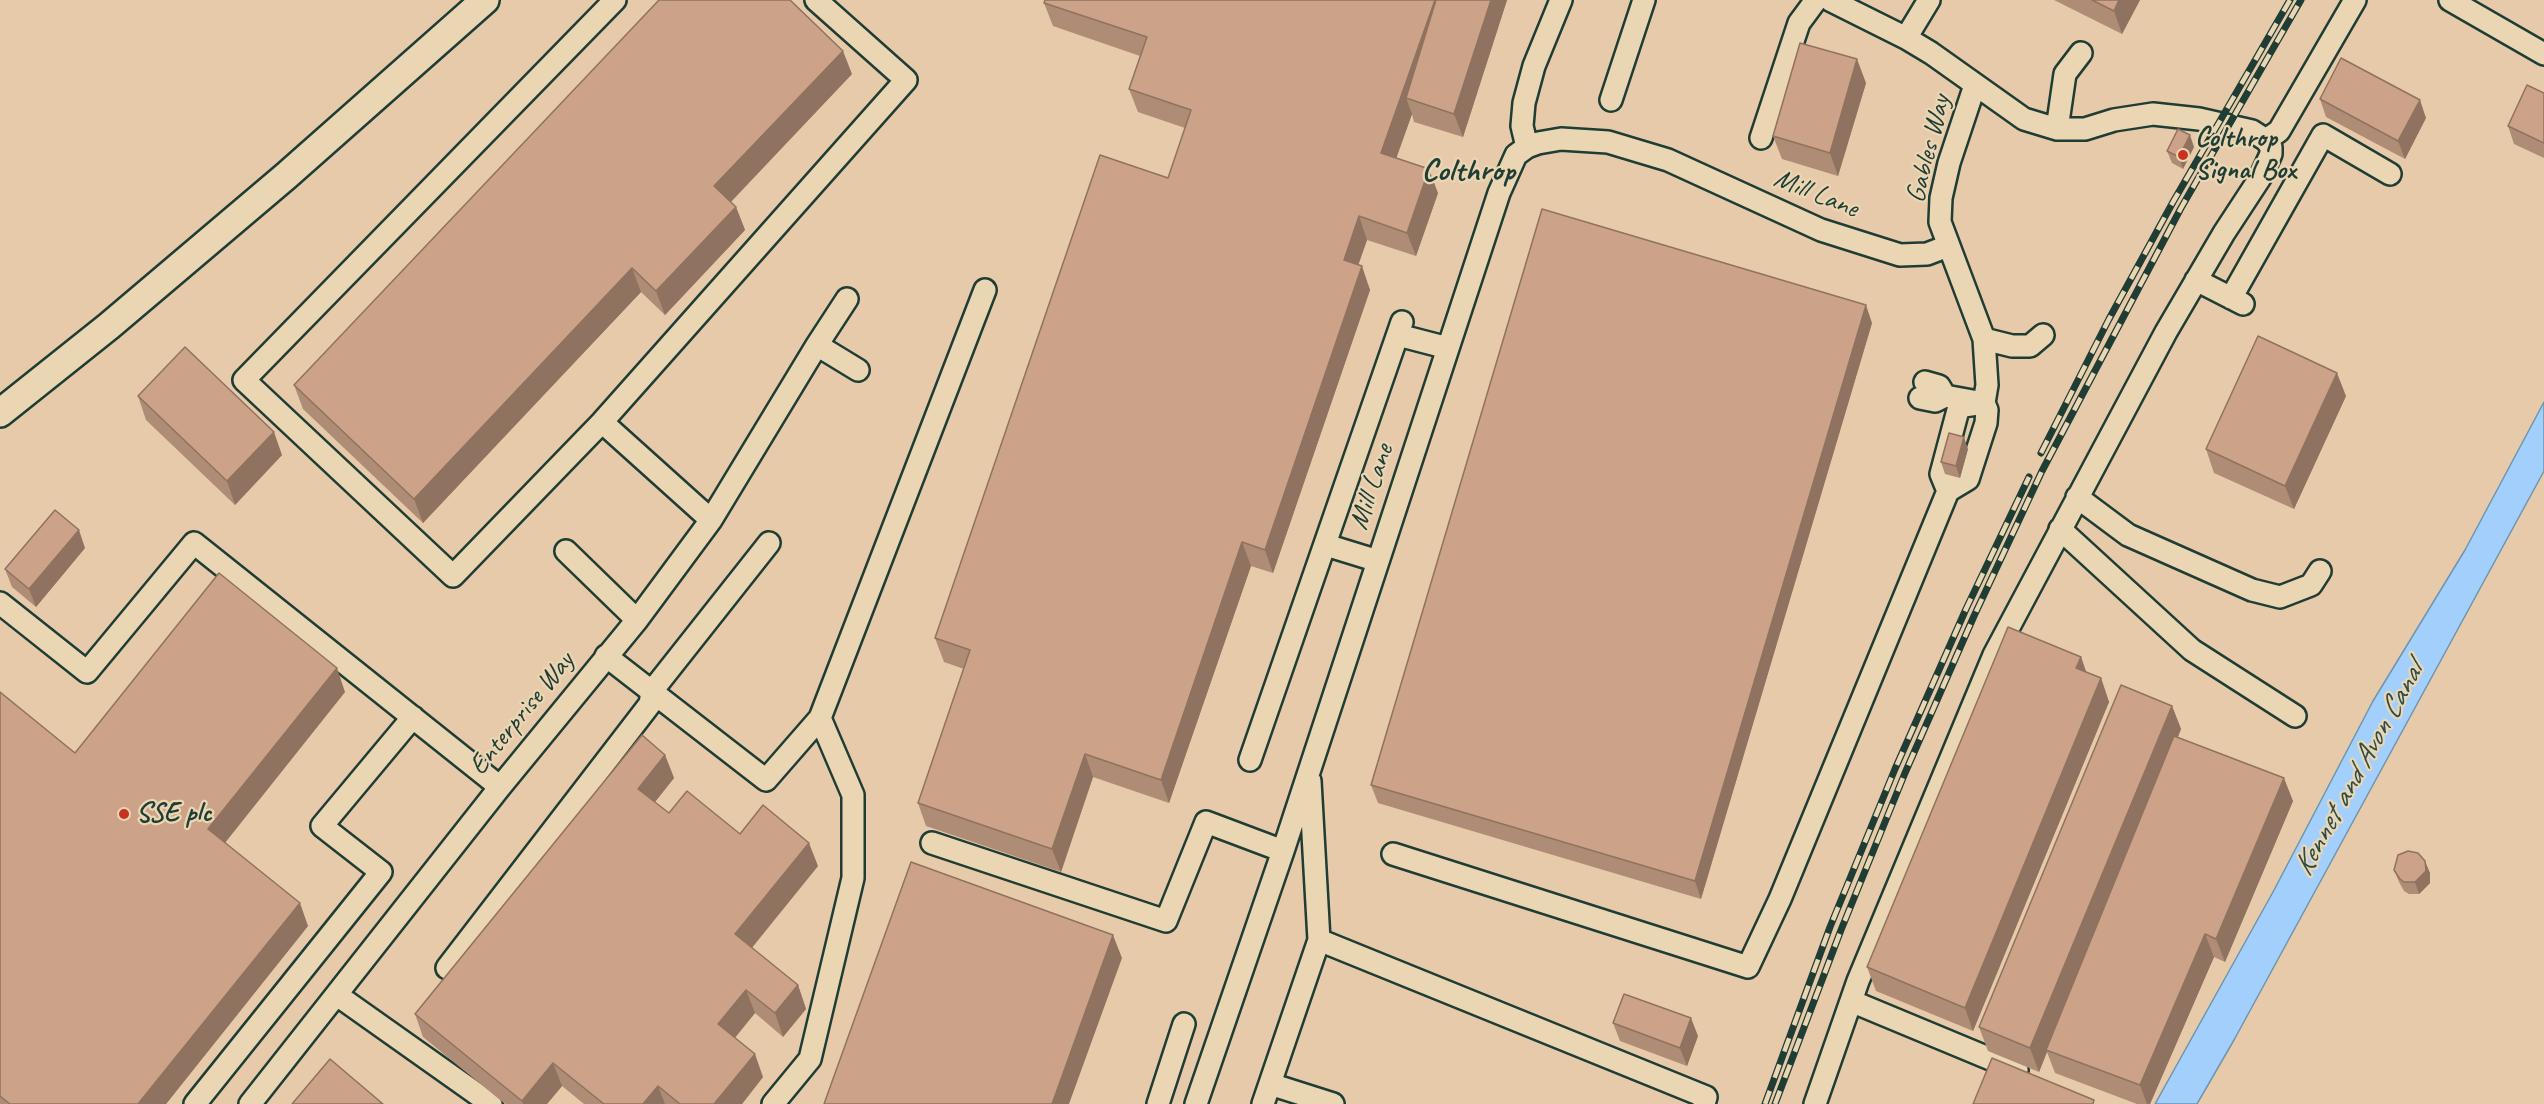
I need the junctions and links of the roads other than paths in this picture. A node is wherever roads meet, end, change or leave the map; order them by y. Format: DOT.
graph roads {
  1 [pos="485,0"];
  2 [pos="615,0"];
  3 [pos="816,0"];
  4 [pos="1561,0"];
  5 [pos="1644,0"];
  6 [pos="1816,0"];
  7 [pos="1830,0"];
  8 [pos="1929,0"];
  9 [pos="2355,0"];
  10 [pos="2450,0"];
  11 [pos="1906,38"];
  12 [pos="2081,53"];
  13 [pos="2544,54"];
  14 [pos="1975,85"];
  15 [pos="1611,100"];
  16 [pos="2057,129"];
  17 [pos="1761,138"];
  18 [pos="2266,140"];
  19 [pos="1527,147"];
  20 [pos="2390,174"];
  21 [pos="1948,246"];
  22 [pos="2192,288"];
  23 [pos="986,290"];
  24 [pos="847,299"];
  25 [pos="2043,335"];
  26 [pos="1984,339"];
  27 [pos="817,345"];
  28 [pos="1448,348"];
  29 [pos="858,370"];
  30 [pos="1922,390"];
  31 [pos="1984,404"];
  32 [pos="0,413"];
  33 [pos="602,422"];
  34 [pos="1948,491"];
  35 [pos="2077,497"];
  36 [pos="711,520"];
  37 [pos="2060,529"];
  38 [pos="769,543"];
  39 [pos="1326,545"];
  40 [pos="566,551"];
  41 [pos="1378,561"];
  42 [pos="2320,571"];
  43 [pos="0,603"];
  44 [pos="637,620"];
  45 [pos="606,656"];
  46 [pos="652,691"];
  47 [pos="413,717"];
  48 [pos="2295,717"];
  49 [pos="820,718"];
  50 [pos="1250,760"];
  51 [pos="1309,767"];
  52 [pos="500,787"];
  53 [pos="932,843"];
  54 [pos="1283,851"];
  55 [pos="1393,854"];
  56 [pos="1319,940"];
  57 [pos="447,968"];
  58 [pos="337,995"];
  59 [pos="1851,1001"];
  60 [pos="1184,1024"];
  61 [pos="2031,1076"];
  62 [pos="1270,1084"];
  63 [pos="195,1104"];
  64 [pos="250,1104"];
  65 [pos="491,1104"];
  66 [pos="773,1104"];
  67 [pos="1158,1104"];
  68 [pos="1196,1104"];
  69 [pos="1263,1104"];
  70 [pos="1333,1104"];
  71 [pos="1704,1104"];
  72 [pos="1815,1104"];
  1 -- 32 [label="main road"];
  2 -- 33 [label="street"];
  3 -- 33 [label="street"];
  4 -- 19 [label="street"];
  5 -- 15 [label="street"];
  6 -- 17 [label="street"];
  7 -- 11 [label="street, Gables Way"];
  8 -- 11 [label="street"];
  9 -- 18 [label="street"];
  10 -- 13 [label="street"];
  11 -- 14 [label="street, Gables Way"];
  12 -- 16 [label="street"];
  14 -- 16 [label="street"];
  14 -- 21 [label="street, Gables Way"];
  16 -- 18 [label="street"];
  18 -- 22 [label="street"];
  19 -- 21 [label="street, Mill Lane"];
  19 -- 28 [label="street, Mill Lane"];
  20 -- 22 [label="street"];
  21 -- 26 [label="street, Gables Way"];
  22 -- 35 [label="street"];
  23 -- 49 [label="street"];
  24 -- 27 [label="street, Enterprise Way"];
  25 -- 26 [label="street"];
  26 -- 31 [label="street, Gables Way"];
  27 -- 29 [label="street"];
  27 -- 36 [label="street, Enterprise Way"];
  28 -- 39 [label="street"];
  28 -- 41 [label="street, Mill Lane"];
  30 -- 31 [label="street"];
  31 -- 34 [label="street, Gables Way"];
  31 -- 34 [label="street"];
  33 -- 36 [label="street"];
  34 -- 55 [label="street"];
  35 -- 37 [label="street"];
  35 -- 42 [label="street"];
  36 -- 44 [label="street, Enterprise Way"];
  37 -- 48 [label="street"];
  37 -- 59 [label="street"];
  38 -- 46 [label="street"];
  39 -- 41 [label="street"];
  39 -- 50 [label="street"];
  40 -- 44 [label="street"];
  41 -- 51 [label="street, Mill Lane"];
  43 -- 47 [label="street"];
  44 -- 45 [label="street, Enterprise Way"];
  45 -- 46 [label="street"];
  45 -- 52 [label="street, Enterprise Way"];
  46 -- 49 [label="street"];
  46 -- 57 [label="street"];
  47 -- 52 [label="street"];
  47 -- 63 [label="street"];
  49 -- 66 [label="street"];
  51 -- 54 [label="street, Mill Lane"];
  51 -- 56 [label="street"];
  52 -- 58 [label="street, Enterprise Way"];
  53 -- 54 [label="street"];
  54 -- 68 [label="street, Mill Lane"];
  56 -- 62 [label="street"];
  56 -- 71 [label="street"];
  58 -- 64 [label="street, Enterprise Way"];
  58 -- 65 [label="street"];
  59 -- 61 [label="street"];
  59 -- 72 [label="street"];
  60 -- 67 [label="street"];
  62 -- 69 [label="street"];
  62 -- 70 [label="street"];
}
